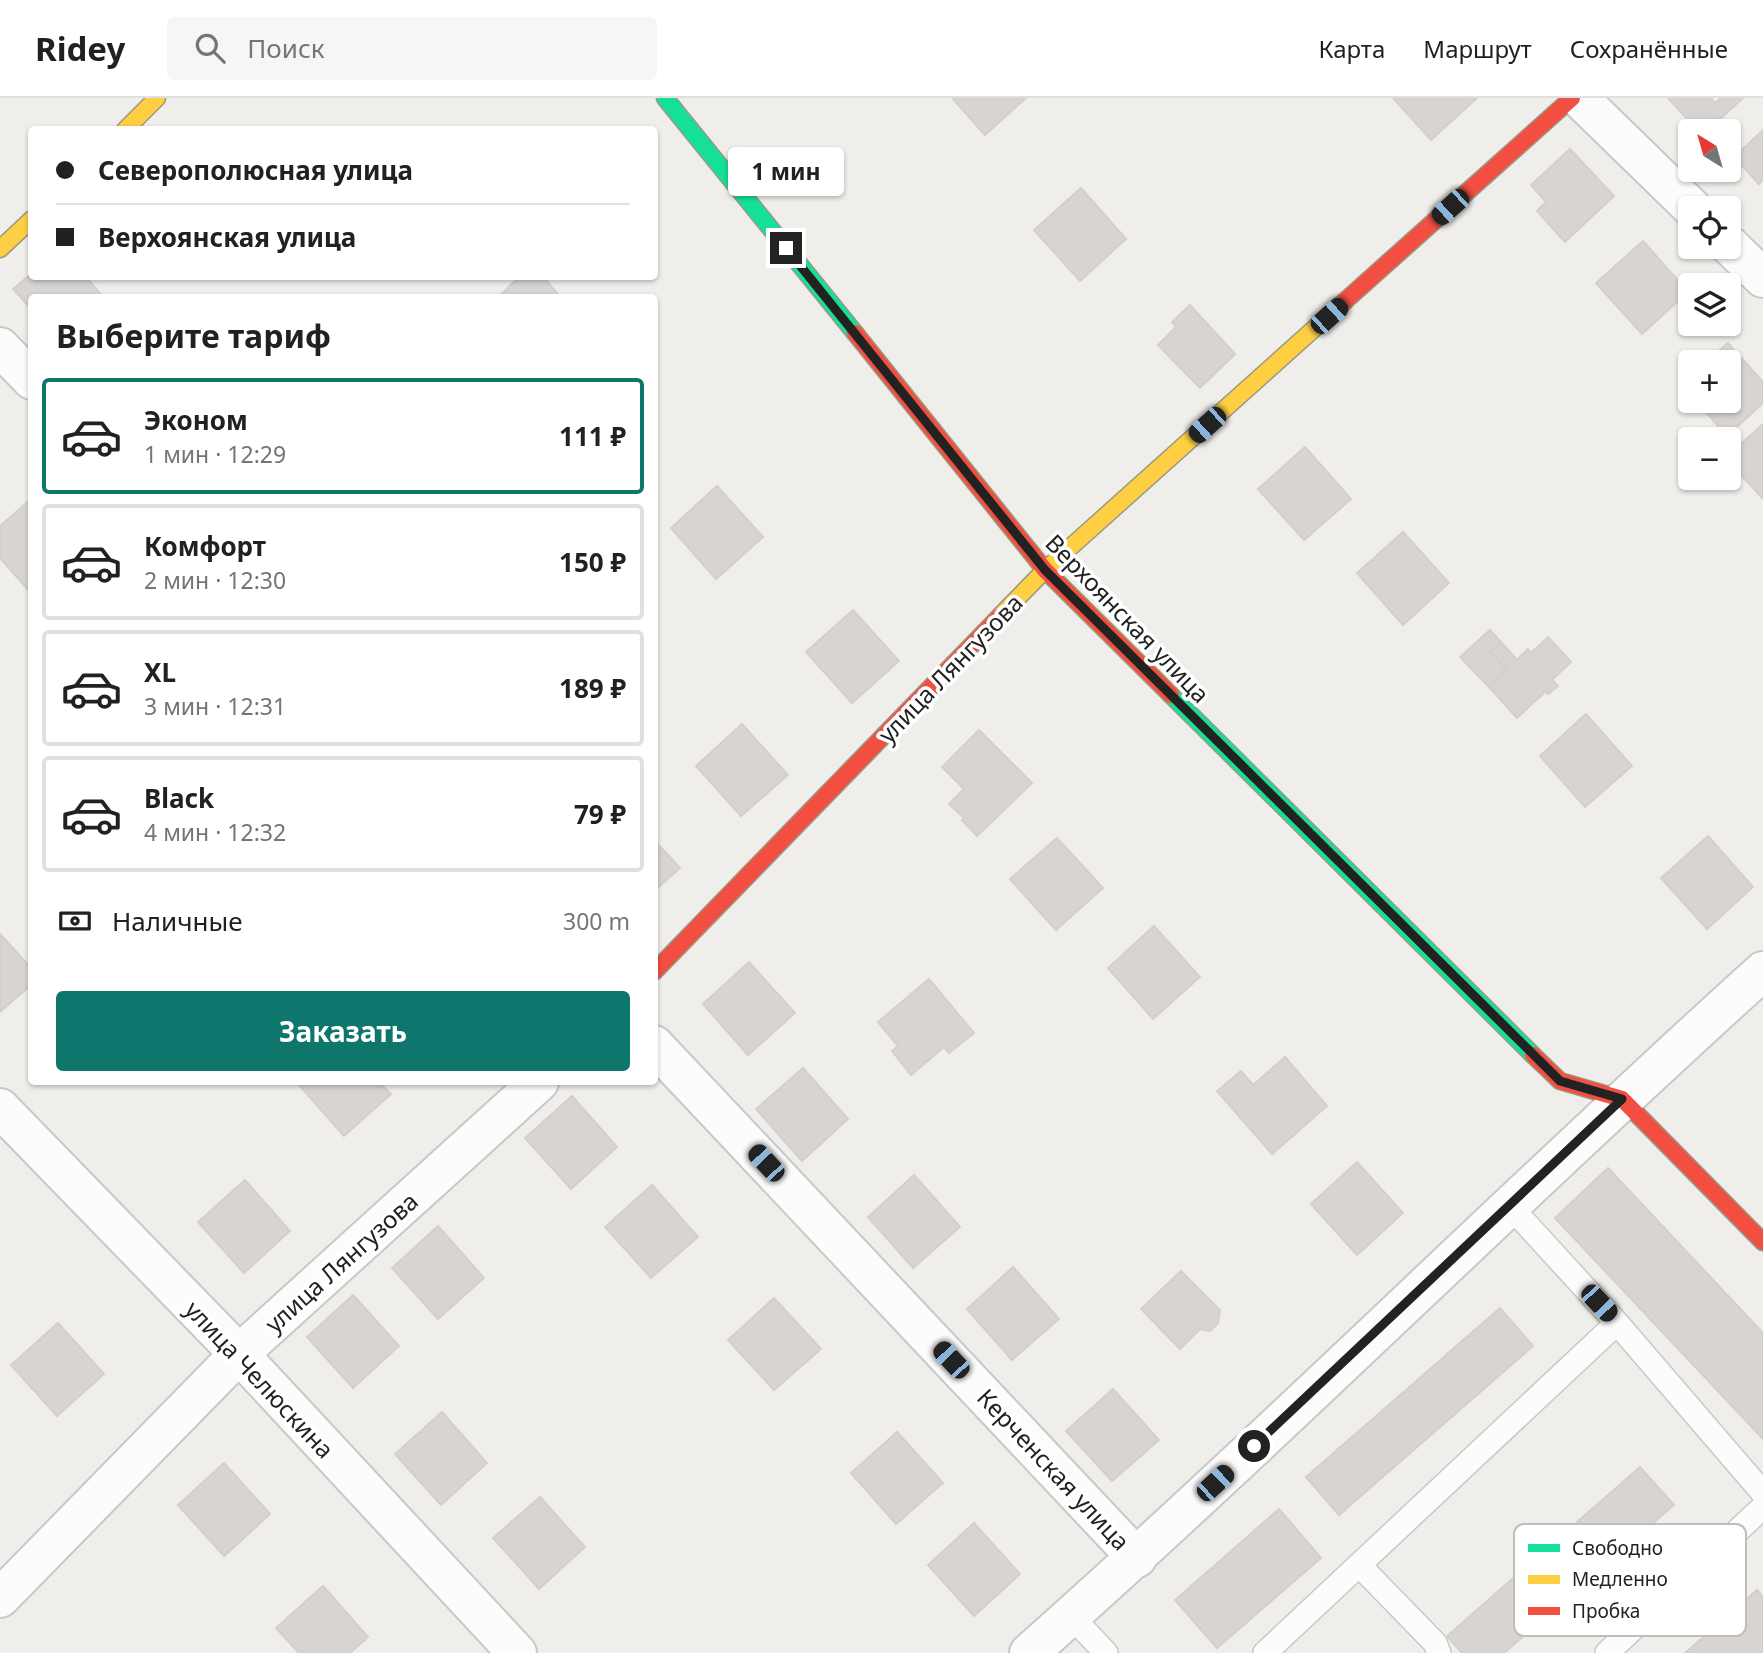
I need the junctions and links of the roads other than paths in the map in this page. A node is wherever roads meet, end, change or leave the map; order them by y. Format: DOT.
graph roads {
  1 [pos="157,98"];
  2 [pos="665,98"];
  3 [pos="1572,98"];
  4 [pos="1579,98"];
  5 [pos="129,126"];
  6 [pos="1680,196"];
  7 [pos="28,223"];
  8 [pos="0,249"];
  9 [pos="1741,257"];
  10 [pos="1763,278"];
  11 [pos="0,347"];
  12 [pos="28,376"];
  13 [pos="1045,570"];
  14 [pos="658,968"];
  15 [pos="1763,971"];
  16 [pos="658,1049"];
  17 [pos="536,1085"];
  18 [pos="1622,1099"];
  19 [pos="0,1108"];
  20 [pos="1510,1205"];
  21 [pos="1763,1242"];
  22 [pos="1617,1323"];
  23 [pos="239,1354"];
  24 [pos="1763,1493"];
  25 [pos="1763,1507"];
  26 [pos="1745,1524"];
  27 [pos="1137,1558"];
  28 [pos="1359,1565"];
  29 [pos="0,1598"];
  30 [pos="1071,1616"];
  31 [pos="1625,1636"];
  32 [pos="517,1653"];
  33 [pos="1029,1653"];
  34 [pos="1106,1653"];
  35 [pos="1265,1653"];
  36 [pos="1439,1653"];
  37 [pos="1607,1653"];
  1 -- 5 [label="street"];
  2 -- 13 [label="street, Верхоянская улица"];
  3 -- 13 [label="street, улица Лянгузова"];
  4 -- 6 [label="street"];
  7 -- 8 [label="street"];
  9 -- 10 [label="street"];
  11 -- 12 [label="street"];
  13 -- 14 [label="street, улица Лянгузова"];
  13 -- 18 [label="street, Верхоянская улица"];
  15 -- 18 [label="street"];
  16 -- 27 [label="street, Керченская улица"];
  17 -- 23 [label="street, улица Лянгузова"];
  18 -- 20 [label="street"];
  18 -- 21 [label="street"];
  19 -- 23 [label="street, улица Челюскина"];
  20 -- 22 [label="lane"];
  20 -- 27 [label="street"];
  22 -- 24 [label="lane"];
  22 -- 28 [label="lane"];
  23 -- 29 [label="street, улица Лянгузова"];
  23 -- 32 [label="street, улица Челюскина"];
  25 -- 26 [label="lane"];
  27 -- 30 [label="street"];
  28 -- 35 [label="lane"];
  28 -- 36 [label="lane"];
  30 -- 33 [label="street"];
  30 -- 34 [label="lane"];
  31 -- 37 [label="lane"];
}
